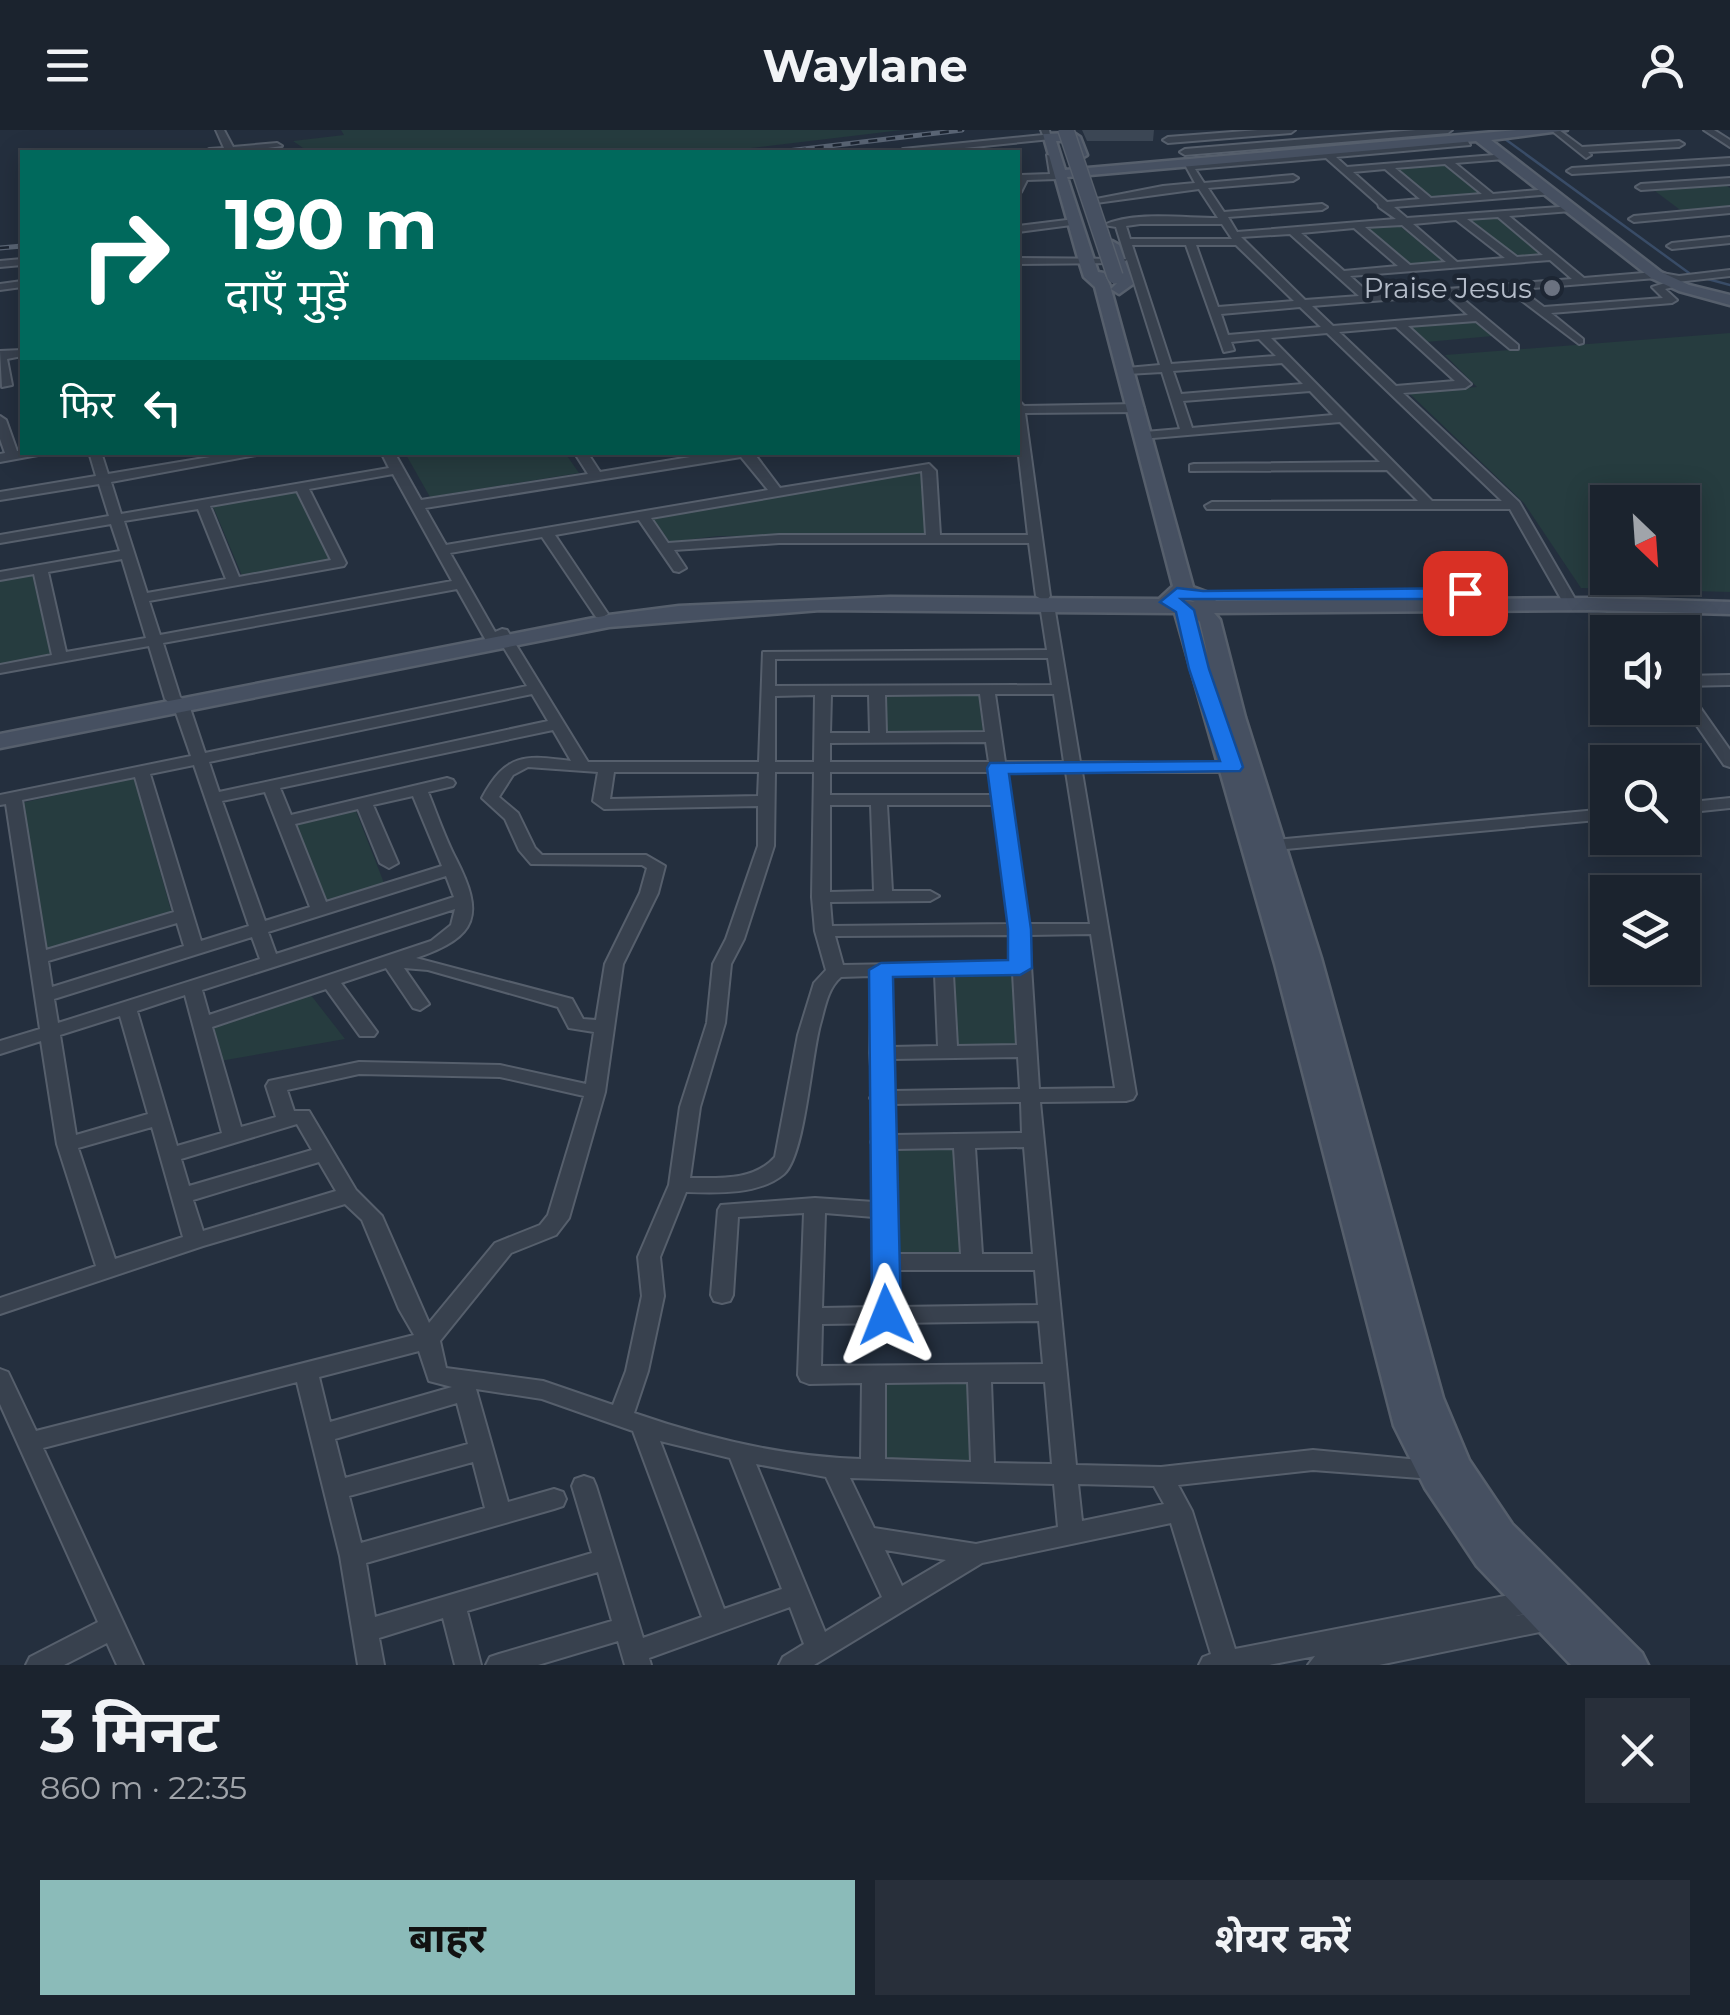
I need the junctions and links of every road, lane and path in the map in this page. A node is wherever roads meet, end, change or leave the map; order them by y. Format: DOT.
graph roads {
  1 [pos="1155,130"];
  2 [pos="1291,130"];
  3 [pos="1313,130"];
  4 [pos="1448,130"];
  5 [pos="1558,130"];
  6 [pos="1708,130"];
  7 [pos="1070,132"];
  8 [pos="1243,132"];
  9 [pos="1662,132"];
  10 [pos="1048,134"];
  11 [pos="1203,134"];
  12 [pos="1479,134"];
  13 [pos="1410,136"];
  14 [pos="1168,140"];
  15 [pos="1728,142"];
  16 [pos="1679,144"];
  17 [pos="1331,147"];
  18 [pos="972,148"];
  19 [pos="938,150"];
  20 [pos="1579,150"];
  21 [pos="1266,151"];
  22 [pos="1504,156"];
  23 [pos="1188,158"];
  24 [pos="1447,161"];
  25 [pos="1730,161"];
  26 [pos="1708,162"];
  27 [pos="1387,166"];
  28 [pos="1608,168"];
  29 [pos="1085,169"];
  30 [pos="1059,170"];
  31 [pos="1344,170"];
  32 [pos="1572,171"];
  33 [pos="1729,182"];
  34 [pos="1020,186"];
  35 [pos="1202,190"];
  36 [pos="1550,192"];
  37 [pos="1490,196"];
  38 [pos="1654,196"];
  39 [pos="1312,197"];
  40 [pos="1096,200"];
  41 [pos="1428,201"];
  42 [pos="1382,205"];
  43 [pos="1667,205"];
  44 [pos="1322,206"];
  45 [pos="1571,208"];
  46 [pos="1730,210"];
  47 [pos="1501,214"];
  48 [pos="1680,215"];
  49 [pos="1458,217"];
  50 [pos="1221,218"];
  51 [pos="1634,219"];
  52 [pos="1076,222"];
  53 [pos="1400,222"];
  54 [pos="1112,224"];
  55 [pos="1356,225"];
  56 [pos="1342,226"];
  57 [pos="1020,229"];
  58 [pos="1292,230"];
  59 [pos="1236,238"];
  60 [pos="1730,240"];
  61 [pos="1126,242"];
  62 [pos="1190,242"];
  63 [pos="1672,246"];
  64 [pos="1551,257"];
  65 [pos="1085,258"];
  66 [pos="1514,260"];
  67 [pos="1020,261"];
  68 [pos="1454,265"];
  69 [pos="1408,269"];
  70 [pos="1730,273"];
  71 [pos="1342,274"];
  72 [pos="1114,275"];
  73 [pos="1656,275"];
  74 [pos="1581,281"];
  75 [pos="1676,281"];
  76 [pos="1510,287"];
  77 [pos="1448,292"];
  78 [pos="1240,295"];
  79 [pos="1730,296"];
  80 [pos="1369,298"];
  81 [pos="1304,304"];
  82 [pos="1254,308"];
  83 [pos="1215,311"];
  84 [pos="1540,311"];
  85 [pos="1478,317"];
  86 [pos="1399,324"];
  87 [pos="1331,330"];
  88 [pos="1262,336"];
  89 [pos="1224,339"];
  90 [pos="1578,341"];
  91 [pos="1514,347"];
  92 [pos="0,356"];
  93 [pos="1285,359"];
  94 [pos="1232,363"];
  95 [pos="1164,368"];
  96 [pos="1135,371"];
  97 [pos="3,385"];
  98 [pos="1314,387"];
  99 [pos="1395,390"];
  100 [pos="1175,398"];
  101 [pos="1020,408"];
  102 [pos="1138,408"];
  103 [pos="1343,418"];
  104 [pos="0,420"];
  105 [pos="1020,424"];
  106 [pos="1187,431"];
  107 [pos="1152,436"];
  108 [pos="96,455"];
  109 [pos="235,455"];
  110 [pos="389,455"];
  111 [pos="582,455"];
  112 [pos="733,455"];
  113 [pos="748,455"];
  114 [pos="6,457"];
  115 [pos="1390,466"];
  116 [pos="1194,468"];
  117 [pos="397,470"];
  118 [pos="597,476"];
  119 [pos="105,479"];
  120 [pos="301,486"];
  121 [pos="777,492"];
  122 [pos="0,496"];
  123 [pos="1427,503"];
  124 [pos="202,504"];
  125 [pos="416,505"];
  126 [pos="1514,505"];
  127 [pos="1212,506"];
  128 [pos="642,515"];
  129 [pos="117,518"];
  130 [pos="546,532"];
  131 [pos="0,538"];
  132 [pos="933,539"];
  133 [pos="1034,539"];
  134 [pos="664,546"];
  135 [pos="442,550"];
  136 [pos="128,554"];
  137 [pos="679,568"];
  138 [pos="40,569"];
  139 [pos="0,576"];
  140 [pos="234,582"];
  141 [pos="461,584"];
  142 [pos="142,598"];
  143 [pos="1730,598"];
  144 [pos="1569,599"];
  145 [pos="1045,600"];
  146 [pos="1188,601"];
  147 [pos="1730,608"];
  148 [pos="660,609"];
  149 [pos="601,614"];
  150 [pos="498,638"];
  151 [pos="155,640"];
  152 [pos="1056,654"];
  153 [pos="60,658"];
  154 [pos="0,670"];
  155 [pos="1730,680"];
  156 [pos="1700,681"];
  157 [pos="536,689"];
  158 [pos="767,690"];
  159 [pos="822,690"];
  160 [pos="877,690"];
  161 [pos="987,690"];
  162 [pos="1062,690"];
  163 [pos="177,702"];
  164 [pos="1700,718"];
  165 [pos="557,724"];
  166 [pos="0,733"];
  167 [pos="994,737"];
  168 [pos="822,738"];
  169 [pos="878,738"];
  170 [pos="0,741"];
  171 [pos="200,758"];
  172 [pos="1730,762"];
  173 [pos="583,767"];
  174 [pos="606,767"];
  175 [pos="1074,767"];
  176 [pos="1242,767"];
  177 [pos="766,768"];
  178 [pos="822,768"];
  179 [pos="998,768"];
  180 [pos="141,770"];
  181 [pos="447,783"];
  182 [pos="271,785"];
  183 [pos="419,790"];
  184 [pos="6,798"];
  185 [pos="213,798"];
  186 [pos="822,800"];
  187 [pos="879,800"];
  188 [pos="1002,800"];
  189 [pos="764,801"];
  190 [pos="364,803"];
  191 [pos="1730,803"];
  192 [pos="1700,806"];
  193 [pos="1590,816"];
  194 [pos="285,822"];
  195 [pos="1275,845"];
  196 [pos="388,863"];
  197 [pos="453,868"];
  198 [pos="883,896"];
  199 [pos="930,896"];
  200 [pos="822,897"];
  201 [pos="464,900"];
  202 [pos="320,910"];
  203 [pos="184,915"];
  204 [pos="258,929"];
  205 [pos="1020,929"];
  206 [pos="1100,929"];
  207 [pos="824,931"];
  208 [pos="348,938"];
  209 [pos="194,949"];
  210 [pos="38,958"];
  211 [pos="390,961"];
  212 [pos="270,962"];
  213 [pos="368,968"];
  214 [pos="1020,968"];
  215 [pos="944,969"];
  216 [pos="881,970"];
  217 [pos="836,971"];
  218 [pos="330,981"];
  219 [pos="192,988"];
  220 [pos="44,996"];
  221 [pos="420,1004"];
  222 [pos="127,1008"];
  223 [pos="202,1024"];
  224 [pos="606,1027"];
  225 [pos="367,1032"];
  226 [pos="50,1033"];
  227 [pos="0,1048"];
  228 [pos="1026,1051"];
  229 [pos="948,1052"];
  230 [pos="880,1053"];
  231 [pos="595,1092"];
  232 [pos="1029,1093"];
  233 [pos="880,1098"];
  234 [pos="159,1118"];
  235 [pos="288,1119"];
  236 [pos="233,1136"];
  237 [pos="1033,1140"];
  238 [pos="964,1141"];
  239 [pos="881,1142"];
  240 [pos="67,1144"];
  241 [pos="324,1153"];
  242 [pos="170,1155"];
  243 [pos="1354,1172"];
  244 [pos="680,1185"];
  245 [pos="349,1195"];
  246 [pos="182,1196"];
  247 [pos="815,1205"];
  248 [pos="882,1210"];
  249 [pos="196,1240"];
  250 [pos="884,1262"];
  251 [pos="972,1262"];
  252 [pos="1044,1262"];
  253 [pos="108,1270"];
  254 [pos="722,1295"];
  255 [pos="0,1306"];
  256 [pos="1049,1314"];
  257 [pos="886,1315"];
  258 [pos="811,1316"];
  259 [pos="428,1340"];
  260 [pos="306,1372"];
  261 [pos="1055,1372"];
  262 [pos="874,1374"];
  263 [pos="978,1374"];
  264 [pos="0,1378"];
  265 [pos="463,1385"];
  266 [pos="632,1422"];
  267 [pos="321,1434"];
  268 [pos="29,1442"];
  269 [pos="481,1450"];
  270 [pos="739,1451"];
  271 [pos="834,1468"];
  272 [pos="1433,1469"];
  273 [pos="874,1470"];
  274 [pos="982,1474"];
  275 [pos="1064,1475"];
  276 [pos="1161,1476"];
  277 [pos="584,1486"];
  278 [pos="334,1490"];
  279 [pos="554,1499"];
  280 [pos="1180,1512"];
  281 [pos="499,1515"];
  282 [pos="1070,1534"];
  283 [pos="867,1537"];
  284 [pos="976,1554"];
  285 [pos="352,1556"];
  286 [pos="604,1560"];
  287 [pos="797,1594"];
  288 [pos="452,1602"];
  289 [pos="897,1602"];
  290 [pos="1554,1606"];
  291 [pos="717,1623"];
  292 [pos="113,1627"];
  293 [pos="364,1631"];
  294 [pos="633,1648"];
  295 [pos="819,1649"];
  296 [pos="1221,1664"];
  297 [pos="39,1665"];
  298 [pos="130,1665"];
  299 [pos="371,1665"];
  300 [pos="468,1665"];
  301 [pos="499,1665"];
  302 [pos="792,1665"];
  303 [pos="1321,1665"];
  304 [pos="1595,1665"];
  305 [pos="1629,1665"];
  1 -- 14 [label="street"];
  2 -- 8 [label="street"];
  3 -- 17 [label="street"];
  4 -- 13 [label="street"];
  5 -- 12 [label="street"];
  5 -- 20 [label="street"];
  6 -- 15 [label="street"];
  7 -- 10 [label="street"];
  7 -- 29 [label="street"];
  7 -- 72 [label="street, bridge"];
  8 -- 11 [label="street"];
  9 -- 16 [label="street"];
  10 -- 18 [label="street"];
  10 -- 30 [label="street"];
  10 -- 34 [label="street"];
  10 -- 72 [label="street"];
  11 -- 14 [label="street"];
  12 -- 13 [label="street"];
  12 -- 17 [label="street"];
  12 -- 22 [label="street"];
  12 -- 75 [label="street"];
  13 -- 17 [label="street"];
  14 -- 23 [label="street"];
  16 -- 20 [label="street"];
  16 -- 26 [label="street"];
  17 -- 21 [label="street"];
  17 -- 31 [label="street"];
  18 -- 19 [label="street"];
  20 -- 28 [label="street"];
  21 -- 23 [label="street"];
  21 -- 23 [label="street"];
  21 -- 35 [label="street"];
  22 -- 24 [label="street"];
  22 -- 36 [label="street"];
  23 -- 29 [label="street"];
  23 -- 35 [label="street"];
  24 -- 27 [label="street"];
  24 -- 37 [label="street"];
  25 -- 26 [label="street"];
  26 -- 28 [label="street"];
  27 -- 31 [label="street"];
  27 -- 41 [label="street"];
  28 -- 32 [label="street"];
  29 -- 30 [label="street"];
  29 -- 40 [label="street"];
  30 -- 52 [label="street"];
  31 -- 42 [label="street"];
  33 -- 38 [label="street"];
  35 -- 40 [label="street"];
  35 -- 50 [label="street"];
  36 -- 37 [label="street"];
  36 -- 45 [label="street"];
  37 -- 41 [label="street"];
  39 -- 44 [label="street"];
  40 -- 54 [label="street"];
  41 -- 42 [label="street"];
  42 -- 53 [label="street"];
  43 -- 48 [label="street"];
  44 -- 50 [label="street"];
  44 -- 56 [label="street"];
  45 -- 47 [label="street"];
  45 -- 73 [label="street"];
  46 -- 48 [label="street"];
  47 -- 49 [label="street"];
  47 -- 64 [label="street"];
  48 -- 51 [label="street"];
  49 -- 53 [label="street"];
  49 -- 66 [label="street"];
  50 -- 54 [label="street"];
  50 -- 59 [label="street"];
  52 -- 57 [label="street"];
  52 -- 65 [label="street"];
  53 -- 55 [label="street"];
  53 -- 68 [label="street"];
  54 -- 61 [label="street"];
  54 -- 72 [label="street"];
  55 -- 56 [label="street"];
  55 -- 69 [label="street"];
  56 -- 58 [label="street"];
  58 -- 59 [label="street"];
  58 -- 71 [label="street"];
  59 -- 62 [label="street"];
  59 -- 81 [label="street"];
  60 -- 63 [label="street"];
  61 -- 62 [label="street"];
  61 -- 72 [label="street"];
  62 -- 83 [label="street"];
  64 -- 66 [label="street"];
  64 -- 74 [label="street"];
  65 -- 67 [label="street"];
  65 -- 72 [label="street"];
  65 -- 72 [label="street"];
  66 -- 68 [label="street"];
  68 -- 69 [label="street"];
  69 -- 71 [label="street"];
  70 -- 75 [label="street"];
  71 -- 80 [label="street"];
  72 -- 95 [label="street"];
  72 -- 96 [label="street"];
  73 -- 74 [label="street"];
  73 -- 75 [label="street"];
  74 -- 76 [label="street"];
  75 -- 79 [label="street"];
  75 -- 84 [label="street"];
  76 -- 77 [label="street"];
  76 -- 84 [label="street"];
  77 -- 80 [label="street"];
  77 -- 85 [label="street"];
  78 -- 82 [label="street"];
  80 -- 81 [label="street"];
  81 -- 82 [label="street"];
  81 -- 87 [label="street"];
  82 -- 83 [label="street"];
  83 -- 89 [label="street"];
  84 -- 90 [label="street"];
  85 -- 86 [label="street"];
  85 -- 91 [label="street"];
  86 -- 87 [label="street"];
  86 -- 99 [label="street"];
  87 -- 88 [label="street"];
  87 -- 99 [label="street"];
  88 -- 89 [label="street"];
  88 -- 93 [label="street"];
  89 -- 94 [label="street"];
  92 -- 97 [label="street"];
  93 -- 94 [label="street"];
  93 -- 98 [label="street"];
  94 -- 95 [label="street"];
  95 -- 96 [label="street"];
  95 -- 100 [label="street"];
  96 -- 102 [label="street"];
  96 -- 107 [label="street"];
  98 -- 100 [label="street"];
  98 -- 103 [label="street"];
  99 -- 126 [label="street"];
  100 -- 106 [label="street"];
  101 -- 102 [label="street"];
  102 -- 107 [label="street"];
  103 -- 106 [label="street"];
  103 -- 115 [label="street"];
  104 -- 114 [label="street"];
  105 -- 133 [label="street"];
  106 -- 107 [label="street"];
  107 -- 146 [label="street"];
  108 -- 119 [label="street"];
  109 -- 119 [label="street"];
  110 -- 117 [label="street"];
  111 -- 118 [label="street"];
  112 -- 118 [label="street"];
  113 -- 121 [label="street"];
  115 -- 116 [label="street"];
  115 -- 123 [label="street"];
  117 -- 120 [label="street"];
  117 -- 125 [label="street"];
  118 -- 125 [label="street"];
  119 -- 122 [label="street"];
  119 -- 129 [label="street"];
  120 -- 124 [label="street"];
  120 -- 140 [label="street"];
  121 -- 128 [label="street"];
  121 -- 132 [label="street"];
  123 -- 126 [label="street"];
  123 -- 127 [label="street"];
  124 -- 129 [label="street"];
  124 -- 140 [label="street"];
  125 -- 135 [label="street"];
  126 -- 144 [label="street"];
  128 -- 130 [label="street"];
  128 -- 134 [label="street"];
  129 -- 131 [label="street"];
  129 -- 136 [label="street"];
  130 -- 135 [label="street"];
  130 -- 149 [label="street"];
  132 -- 133 [label="street"];
  132 -- 134 [label="street"];
  133 -- 145 [label="street"];
  134 -- 137 [label="street"];
  135 -- 141 [label="street"];
  136 -- 138 [label="street"];
  136 -- 142 [label="street"];
  138 -- 139 [label="street"];
  138 -- 153 [label="street"];
  140 -- 142 [label="street"];
  141 -- 150 [label="street"];
  141 -- 151 [label="street"];
  142 -- 151 [label="street"];
  143 -- 144 [label="street"];
  144 -- 146 [label="street"];
  144 -- 147 [label="street"];
  145 -- 146 [label="street"];
  145 -- 148 [label="street"];
  145 -- 152 [label="street"];
  146 -- 176 [label="street"];
  148 -- 149 [label="street"];
  148 -- 150 [label="street"];
  149 -- 150 [label="street"];
  150 -- 157 [label="street"];
  150 -- 163 [label="street"];
  151 -- 153 [label="street"];
  151 -- 163 [label="street"];
  152 -- 158 [label="street"];
  152 -- 162 [label="street"];
  153 -- 154 [label="street"];
  155 -- 156 [label="street"];
  157 -- 165 [label="street"];
  157 -- 171 [label="street"];
  158 -- 159 [label="street"];
  158 -- 177 [label="street"];
  159 -- 160 [label="street"];
  159 -- 168 [label="street"];
  160 -- 161 [label="street"];
  160 -- 169 [label="street"];
  161 -- 162 [label="street"];
  161 -- 167 [label="street"];
  162 -- 175 [label="street"];
  163 -- 166 [label="street"];
  163 -- 170 [label="street"];
  163 -- 171 [label="street"];
  164 -- 172 [label="street"];
  165 -- 173 [label="street"];
  165 -- 182 [label="street"];
  167 -- 169 [label="street"];
  167 -- 179 [label="street"];
  168 -- 169 [label="street"];
  168 -- 178 [label="street"];
  171 -- 180 [label="street"];
  171 -- 185 [label="street"];
  173 -- 174 [label="street"];
  173 -- 224 [label="street"];
  174 -- 177 [label="street"];
  174 -- 189 [label="street"];
  175 -- 176 [label="street"];
  175 -- 179 [label="street"];
  175 -- 206 [label="street"];
  176 -- 195 [label="street"];
  176 -- 243 [label="street"];
  177 -- 178 [label="street"];
  177 -- 189 [label="street"];
  178 -- 179 [label="street"];
  178 -- 186 [label="street"];
  179 -- 188 [label="street"];
  180 -- 184 [label="street"];
  180 -- 203 [label="street"];
  181 -- 183 [label="street"];
  182 -- 185 [label="street"];
  182 -- 194 [label="street"];
  183 -- 190 [label="street"];
  183 -- 197 [label="street"];
  184 -- 210 [label="street"];
  185 -- 204 [label="street"];
  186 -- 187 [label="street"];
  186 -- 200 [label="street"];
  187 -- 188 [label="street"];
  187 -- 198 [label="street"];
  188 -- 205 [label="street"];
  189 -- 244 [label="street"];
  190 -- 194 [label="street"];
  190 -- 196 [label="street"];
  191 -- 192 [label="street"];
  193 -- 195 [label="street"];
  194 -- 202 [label="street"];
  195 -- 243 [label="street"];
  197 -- 201 [label="street"];
  197 -- 202 [label="street"];
  198 -- 199 [label="street"];
  198 -- 200 [label="street"];
  200 -- 207 [label="street"];
  201 -- 208 [label="street"];
  201 -- 211 [label="street"];
  202 -- 204 [label="street"];
  203 -- 209 [label="street"];
  203 -- 210 [label="street"];
  204 -- 209 [label="street"];
  204 -- 212 [label="street"];
  205 -- 206 [label="street"];
  205 -- 207 [label="street"];
  205 -- 214 [label="street"];
  206 -- 232 [label="street"];
  207 -- 217 [label="street"];
  208 -- 212 [label="street"];
  208 -- 213 [label="street"];
  209 -- 220 [label="street"];
  210 -- 220 [label="street"];
  211 -- 213 [label="street"];
  211 -- 221 [label="street"];
  211 -- 224 [label="street"];
  212 -- 219 [label="street"];
  213 -- 218 [label="street"];
  214 -- 215 [label="street"];
  214 -- 228 [label="street"];
  215 -- 216 [label="street"];
  215 -- 229 [label="street"];
  216 -- 217 [label="street"];
  216 -- 230 [label="street"];
  217 -- 244 [label="street"];
  218 -- 223 [label="street"];
  218 -- 225 [label="street"];
  219 -- 222 [label="street"];
  219 -- 223 [label="street"];
  220 -- 226 [label="street"];
  222 -- 226 [label="street"];
  222 -- 234 [label="street"];
  223 -- 236 [label="street"];
  224 -- 231 [label="street"];
  226 -- 227 [label="street"];
  226 -- 240 [label="street"];
  228 -- 229 [label="street"];
  228 -- 232 [label="street"];
  229 -- 230 [label="street"];
  230 -- 233 [label="street"];
  231 -- 235 [label="street"];
  231 -- 259 [label="street"];
  232 -- 233 [label="street"];
  232 -- 237 [label="street"];
  233 -- 239 [label="street"];
  234 -- 240 [label="street"];
  234 -- 242 [label="street"];
  235 -- 236 [label="street"];
  235 -- 241 [label="street"];
  236 -- 242 [label="street"];
  237 -- 238 [label="street"];
  237 -- 252 [label="street"];
  238 -- 239 [label="street"];
  238 -- 251 [label="street"];
  239 -- 248 [label="street"];
  240 -- 253 [label="street"];
  241 -- 245 [label="street"];
  241 -- 246 [label="street"];
  242 -- 246 [label="street"];
  243 -- 272 [label="street"];
  243 -- 290 [label="street"];
  244 -- 266 [label="street"];
  245 -- 249 [label="street"];
  245 -- 259 [label="street"];
  246 -- 249 [label="street"];
  247 -- 248 [label="street"];
  247 -- 254 [label="street"];
  247 -- 258 [label="street"];
  248 -- 250 [label="street"];
  249 -- 253 [label="street"];
  250 -- 251 [label="street"];
  250 -- 257 [label="street"];
  251 -- 252 [label="street"];
  252 -- 256 [label="street"];
  253 -- 255 [label="street"];
  256 -- 257 [label="street"];
  256 -- 261 [label="street"];
  257 -- 258 [label="street"];
  258 -- 262 [label="street"];
  259 -- 260 [label="street"];
  259 -- 265 [label="street"];
  260 -- 267 [label="street"];
  260 -- 268 [label="street"];
  261 -- 263 [label="street"];
  261 -- 275 [label="street"];
  262 -- 263 [label="street"];
  262 -- 273 [label="street"];
  263 -- 274 [label="street"];
  264 -- 268 [label="street"];
  265 -- 266 [label="street"];
  265 -- 267 [label="street"];
  265 -- 269 [label="street"];
  266 -- 270 [label="street"];
  266 -- 291 [label="street"];
  267 -- 278 [label="street"];
  268 -- 292 [label="street"];
  269 -- 278 [label="street"];
  269 -- 281 [label="street"];
  270 -- 271 [label="street"];
  270 -- 287 [label="street"];
  271 -- 273 [label="street"];
  271 -- 283 [label="street"];
  272 -- 276 [label="street"];
  272 -- 290 [label="street"];
  273 -- 274 [label="street"];
  274 -- 275 [label="street"];
  275 -- 276 [label="street"];
  275 -- 282 [label="street"];
  276 -- 280 [label="street"];
  277 -- 286 [label="street"];
  278 -- 285 [label="street"];
  279 -- 281 [label="street"];
  280 -- 282 [label="street"];
  280 -- 296 [label="street"];
  281 -- 285 [label="street"];
  282 -- 284 [label="street"];
  283 -- 284 [label="street"];
  283 -- 289 [label="street"];
  284 -- 289 [label="street"];
  285 -- 293 [label="street"];
  286 -- 288 [label="street"];
  286 -- 294 [label="street"];
  287 -- 291 [label="street"];
  287 -- 295 [label="street"];
  288 -- 293 [label="street"];
  288 -- 300 [label="street"];
  289 -- 295 [label="street"];
  290 -- 296 [label="street"];
  290 -- 303 [label="street"];
  290 -- 304 [label="street"];
  290 -- 305 [label="street"];
  291 -- 294 [label="street"];
  292 -- 297 [label="street"];
  292 -- 298 [label="street"];
  293 -- 299 [label="street"];
  294 -- 301 [label="street"];
  295 -- 302 [label="street"];
}
